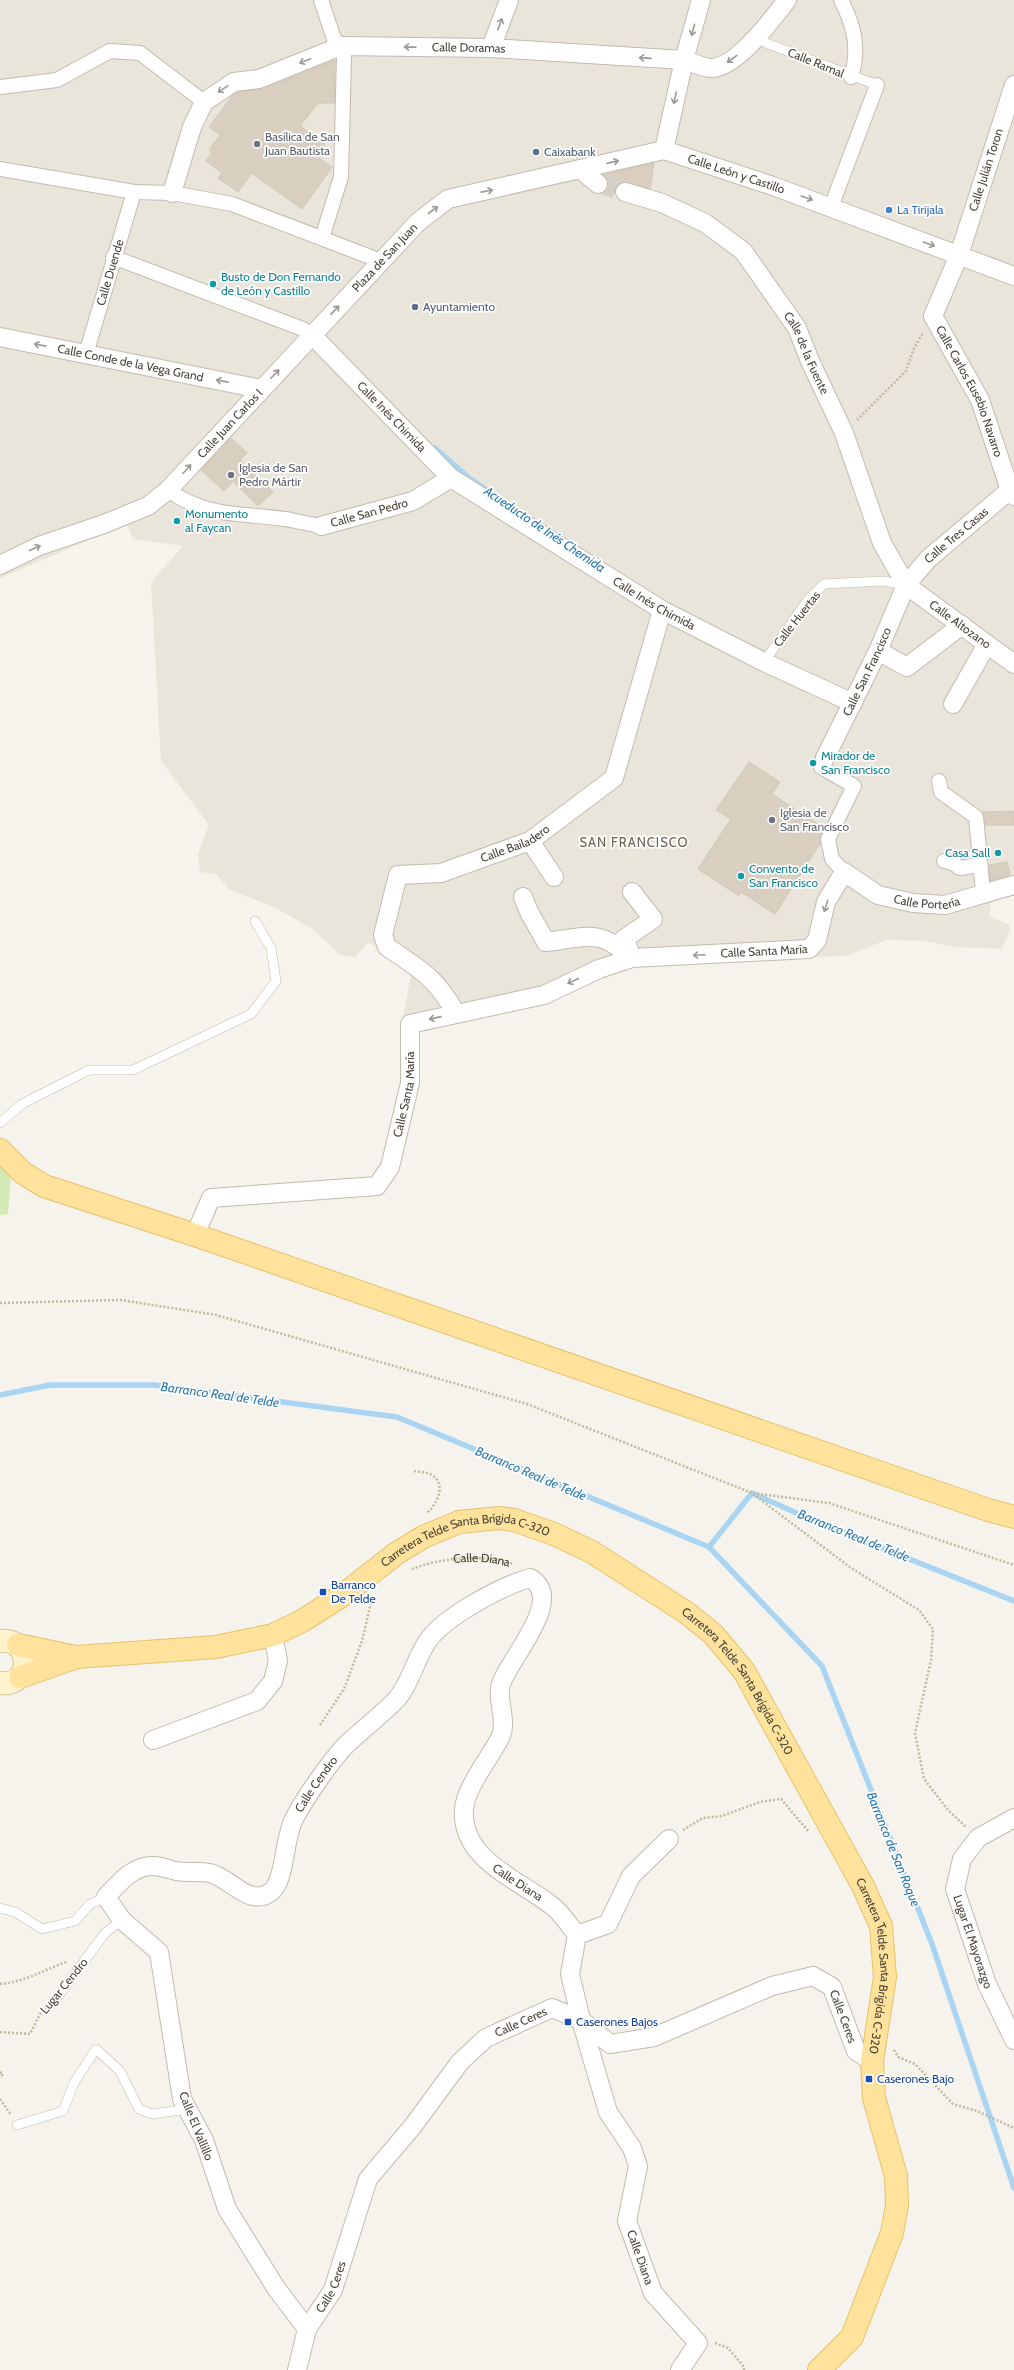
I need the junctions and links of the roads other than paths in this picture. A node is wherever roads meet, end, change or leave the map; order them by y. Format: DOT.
graph roads {
  1 [pos="321,0"];
  2 [pos="509,0"];
  3 [pos="702,0"];
  4 [pos="787,0"];
  5 [pos="841,0"];
  6 [pos="756,37"];
  7 [pos="341,46"];
  8 [pos="491,48"];
  9 [pos="684,60"];
  10 [pos="851,77"];
  11 [pos="877,85"];
  12 [pos="1014,85"];
  13 [pos="0,87"];
  14 [pos="204,102"];
  15 [pos="664,150"];
  16 [pos="0,169"];
  17 [pos="580,169"];
  18 [pos="598,184"];
  19 [pos="134,192"];
  20 [pos="625,192"];
  21 [pos="172,193"];
  22 [pos="831,207"];
  23 [pos="322,238"];
  24 [pos="959,254"];
  25 [pos="113,257"];
  26 [pos="381,261"];
  27 [pos="1014,276"];
  28 [pos="933,316"];
  29 [pos="0,337"];
  30 [pos="310,337"];
  31 [pos="86,354"];
  32 [pos="261,389"];
  33 [pos="451,478"];
  34 [pos="168,490"];
  35 [pos="1012,493"];
  36 [pos="321,526"];
  37 [pos="0,565"];
  38 [pos="906,585"];
  39 [pos="662,610"];
  40 [pos="962,625"];
  41 [pos="986,644"];
  42 [pos="878,651"];
  43 [pos="764,662"];
  44 [pos="1014,664"];
  45 [pos="853,703"];
  46 [pos="954,704"];
  47 [pos="825,758"];
  48 [pos="939,781"];
  49 [pos="530,841"];
  50 [pos="944,862"];
  51 [pos="979,865"];
  52 [pos="844,872"];
  53 [pos="554,877"];
  54 [pos="1014,885"];
  55 [pos="632,892"];
  56 [pos="983,892"];
  57 [pos="523,897"];
  58 [pos="255,921"];
  59 [pos="632,958"];
  60 [pos="456,1013"];
  61 [pos="0,1123"];
  62 [pos="0,1150"];
  63 [pos="195,1235"];
  64 [pos="1014,1517"];
  65 [pos="530,1578"];
  66 [pos="273,1635"];
  67 [pos="7,1640"];
  68 [pos="76,1657"];
  69 [pos="7,1684"];
  70 [pos="154,1740"];
  71 [pos="1014,1818"];
  72 [pos="669,1838"];
  73 [pos="106,1897"];
  74 [pos="0,1908"];
  75 [pos="122,1920"];
  76 [pos="577,1935"];
  77 [pos="56,1999"];
  78 [pos="581,2020"];
  79 [pos="1014,2040"];
  80 [pos="872,2061"];
  81 [pos="188,2109"];
  82 [pos="17,2125"];
  83 [pos="307,2329"];
  84 [pos="297,2370"];
  85 [pos="680,2370"];
  86 [pos="819,2370"];
  1 -- 7 [label="street"];
  8 -- 2 [label="street, one-way"];
  3 -- 9 [label="street, one-way"];
  4 -- 6 [label="street, Calle Doramas"];
  5 -- 10 [label="street"];
  6 -- 9 [label="street, Calle Doramas, one-way"];
  6 -- 10 [label="lane, Calle Ramal"];
  8 -- 7 [label="street, Calle Doramas, one-way"];
  7 -- 14 [label="street, Calle Doramas, one-way"];
  7 -- 23 [label="street"];
  9 -- 8 [label="street, Calle Doramas, one-way"];
  9 -- 15 [label="street, one-way"];
  10 -- 11 [label="lane, Calle Ramal"];
  11 -- 22 [label="street"];
  12 -- 24 [label="street, Calle Julián Toron"];
  13 -- 14 [label="street"];
  14 -- 21 [label="street"];
  17 -- 15 [label="street, one-way"];
  15 -- 22 [label="street, Calle León y Castillo, one-way"];
  16 -- 19 [label="street"];
  17 -- 18 [label="street"];
  26 -- 17 [label="street, Plaza de San Juan, one-way"];
  19 -- 21 [label="street"];
  19 -- 25 [label="street, Calle Duende"];
  20 -- 38 [label="street, Calle de la Fuente"];
  21 -- 23 [label="street"];
  22 -- 24 [label="street, Calle León y Castillo, one-way"];
  23 -- 26 [label="street"];
  24 -- 27 [label="street, Calle León y Castillo"];
  24 -- 28 [label="street, Calle Julián Toron"];
  25 -- 30 [label="street"];
  25 -- 31 [label="street, Calle Duende"];
  30 -- 26 [label="street, Plaza de San Juan, one-way"];
  28 -- 35 [label="street, Calle Carlos Eusebio Navarro"];
  31 -- 29 [label="street, Calle Conde de la Vega Grand, one-way"];
  32 -- 30 [label="street, Calle Juan Carlos I, one-way"];
  30 -- 33 [label="street, Calle Inés Chimida"];
  32 -- 31 [label="street, Calle Conde de la Vega Grand, one-way"];
  34 -- 32 [label="street, Calle Juan Carlos I, one-way"];
  33 -- 36 [label="street, Calle San Pedro"];
  33 -- 39 [label="street, Calle Inés Chimida"];
  34 -- 36 [label="street, Calle San Pedro"];
  37 -- 34 [label="street, Calle Juan Carlos I, one-way"];
  35 -- 38 [label="street, Calle Tres Casas"];
  38 -- 40 [label="street, Calle Altozano"];
  38 -- 42 [label="street, Calle San Francisco"];
  38 -- 43 [label="lane, Calle Huertas"];
  39 -- 43 [label="street, Calle Inés Chimida"];
  39 -- 49 [label="street, Calle Bailadero"];
  40 -- 41 [label="street, Calle Altozano"];
  40 -- 42 [label="street"];
  41 -- 44 [label="street, Calle Altozano"];
  41 -- 46 [label="street"];
  42 -- 45 [label="street, Calle San Francisco"];
  43 -- 45 [label="street, Calle Inés Chimida"];
  45 -- 47 [label="street, Calle San Francisco"];
  47 -- 52 [label="street"];
  48 -- 51 [label="street"];
  49 -- 53 [label="street"];
  49 -- 60 [label="street, Calle Bailadero"];
  50 -- 51 [label="street"];
  51 -- 56 [label="street"];
  52 -- 56 [label="street, Calle Portería"];
  52 -- 59 [label="street, Calle Santa María, one-way"];
  54 -- 56 [label="street, Calle Portería"];
  55 -- 59 [label="street"];
  57 -- 59 [label="street"];
  58 -- 61 [label="lane"];
  59 -- 60 [label="street, Calle Santa María, one-way"];
  60 -- 63 [label="street, Calle Santa María, one-way"];
  62 -- 63 [label="main road"];
  63 -- 64 [label="main road"];
  65 -- 73 [label="street, Calle Cendro"];
  65 -- 76 [label="street, Calle Diana"];
  66 -- 68 [label="main road, Carretera Telde Santa Brígida C-320"];
  66 -- 70 [label="street"];
  66 -- 80 [label="main road, Carretera Telde Santa Brígida C-320"];
  67 -- 68 [label="main road, Carretera Telde Santa Brígida C-320"];
  67 -- 69 [label="main road"];
  68 -- 69 [label="main road, Carretera Telde Santa Brígida C-320"];
  71 -- 79 [label="street, Lugar El Mayorazgo"];
  72 -- 76 [label="street"];
  73 -- 74 [label="lane"];
  73 -- 75 [label="street, Calle El Vallillo"];
  75 -- 77 [label="lane, Lugar Cendro"];
  75 -- 81 [label="street, Calle El Vallillo"];
  76 -- 78 [label="street, Calle Diana"];
  78 -- 80 [label="street, Calle Ceres"];
  78 -- 83 [label="street, Calle Ceres"];
  78 -- 85 [label="street, Calle Diana"];
  80 -- 86 [label="main road, Carretera Telde Santa Brígida C-320"];
  81 -- 82 [label="lane"];
  81 -- 83 [label="street, Calle El Vallillo"];
  83 -- 84 [label="street, Calle Ceres"];
}
